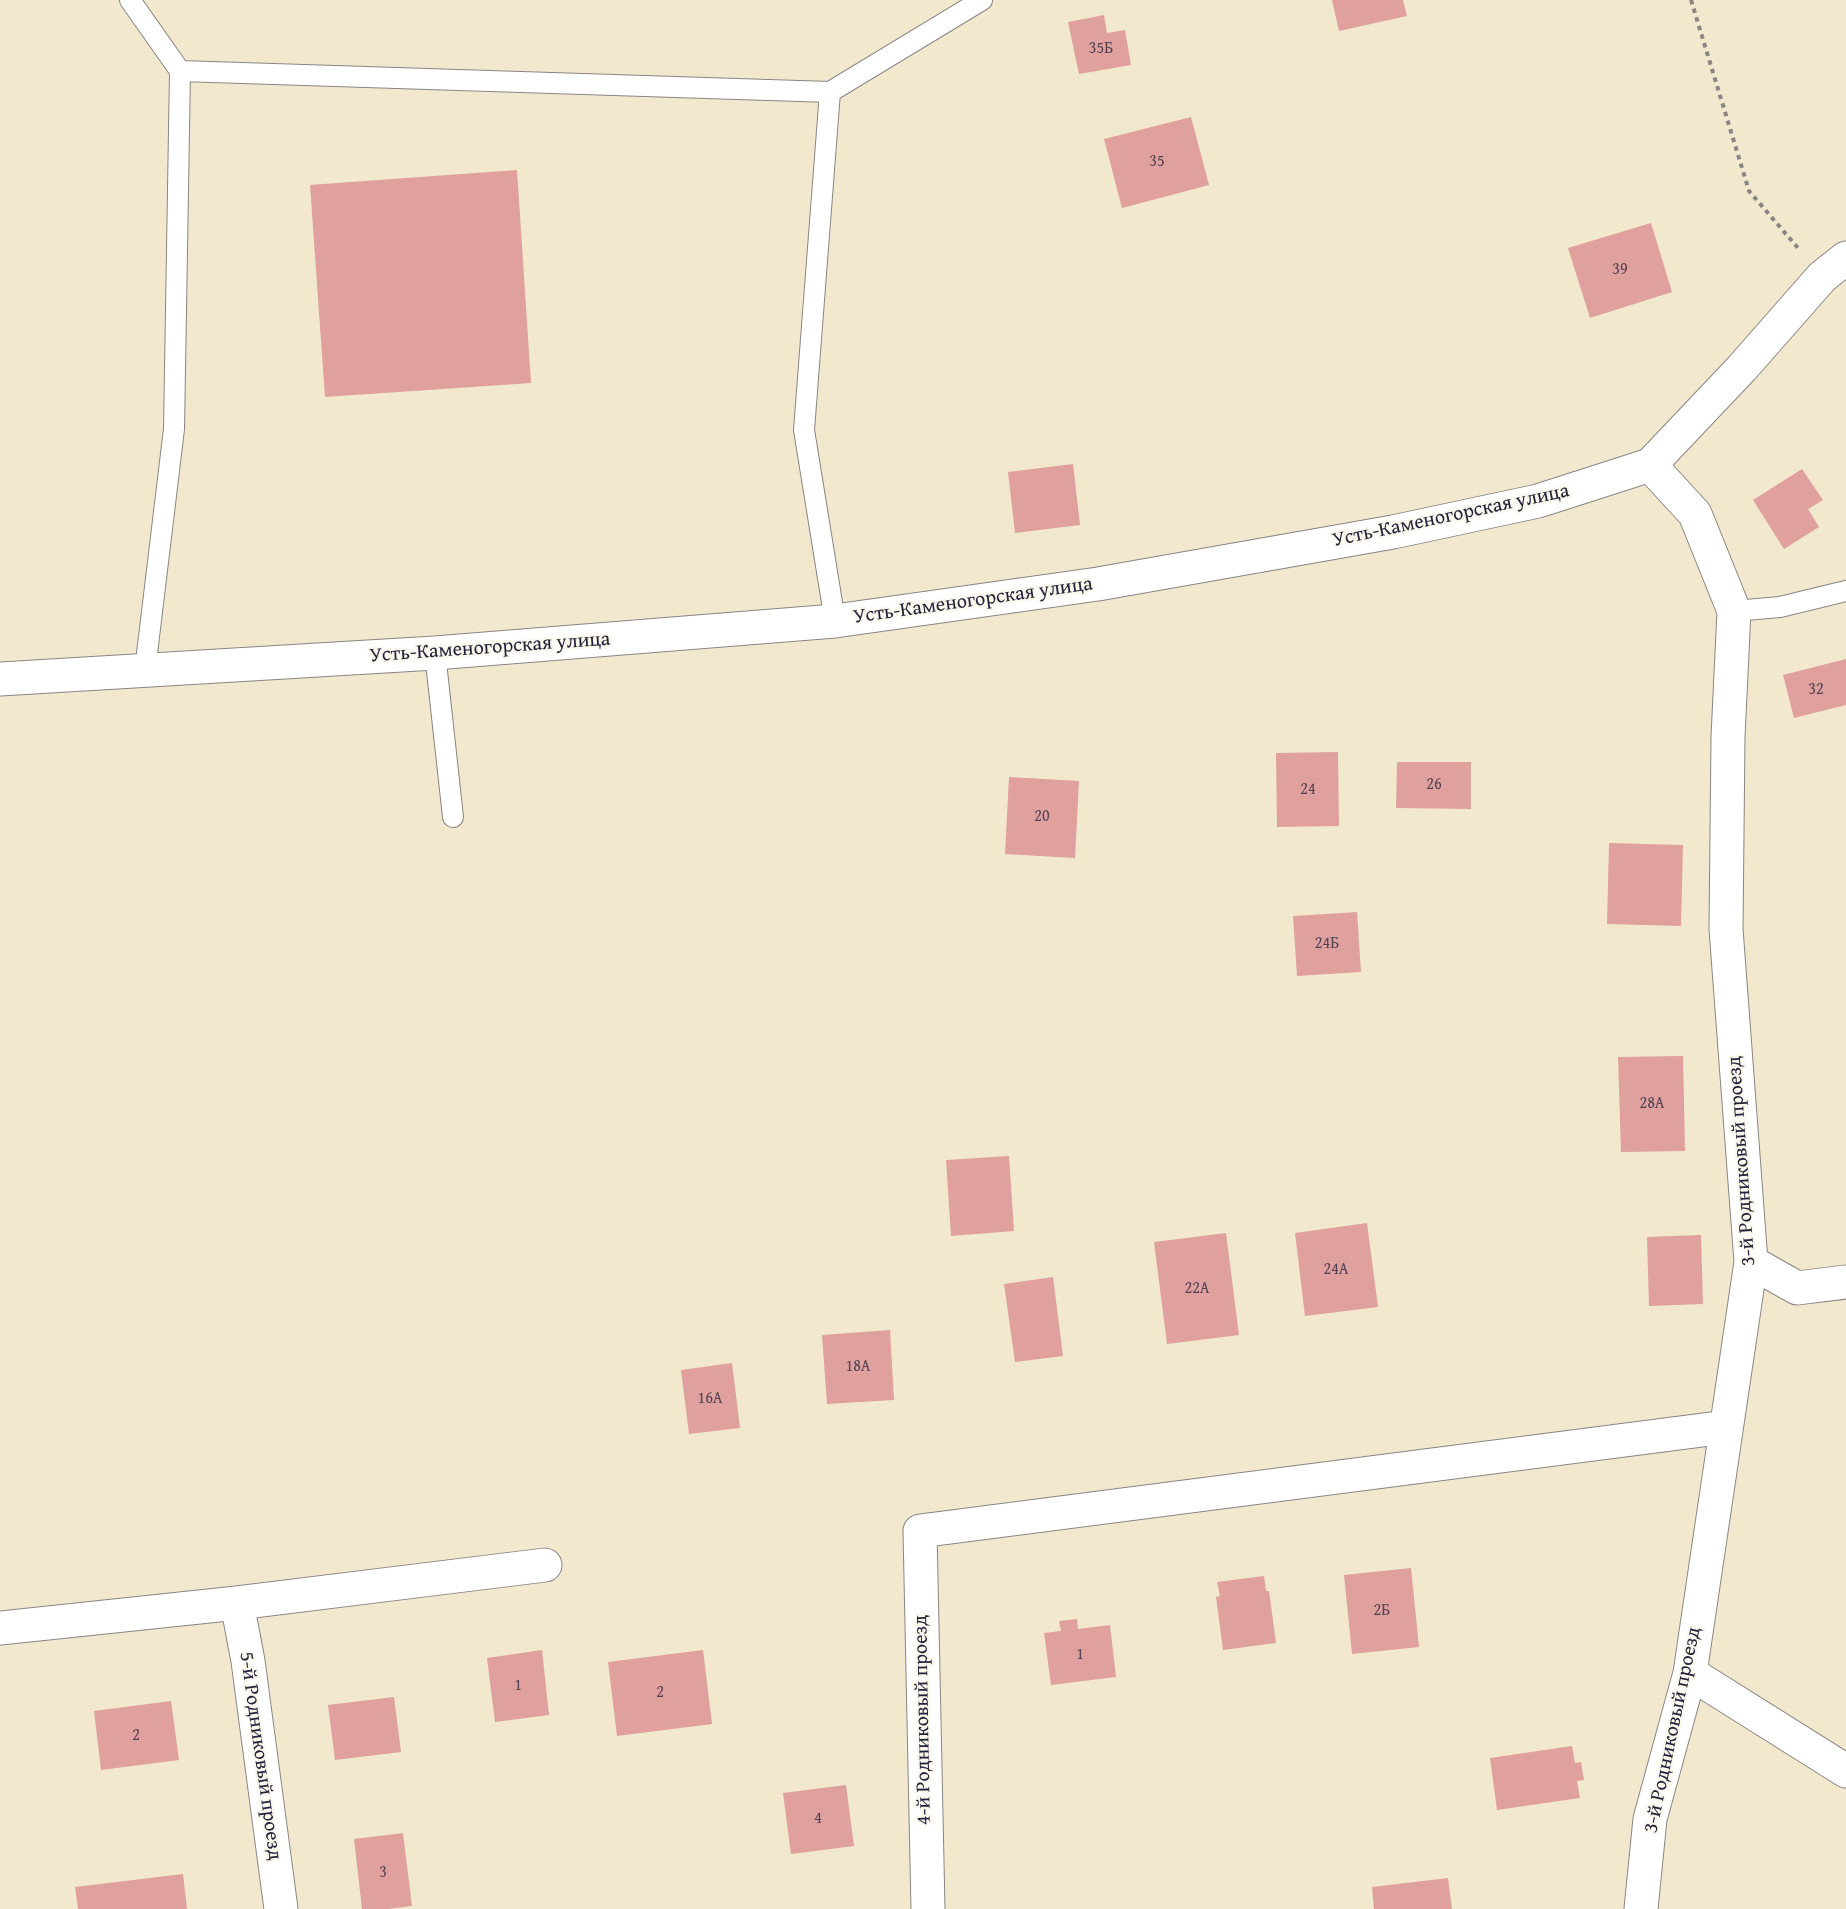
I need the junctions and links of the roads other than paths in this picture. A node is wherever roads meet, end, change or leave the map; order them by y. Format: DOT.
graph roads {
  1 [pos="130,0"];
  2 [pos="982,0"];
  3 [pos="180,71"];
  4 [pos="830,92"];
  5 [pos="1834,268"];
  6 [pos="1650,465"];
  7 [pos="1846,591"];
  8 [pos="1734,611"];
  9 [pos="835,621"];
  10 [pos="435,653"];
  11 [pos="145,670"];
  12 [pos="0,679"];
  13 [pos="453,817"];
  14 [pos="1751,1262"];
  15 [pos="1846,1282"];
  16 [pos="1726,1427"];
  17 [pos="545,1565"];
  18 [pos="237,1603"];
  19 [pos="0,1628"];
  20 [pos="1690,1673"];
  21 [pos="1846,1772"];
  22 [pos="281,1909"];
  23 [pos="928,1909"];
  24 [pos="1641,1909"];
  1 -- 3 [label="lane"];
  2 -- 4 [label="lane"];
  3 -- 4 [label="lane"];
  3 -- 11 [label="lane"];
  4 -- 9 [label="lane"];
  5 -- 6 [label="street, Усть-Каменогорская улица"];
  6 -- 8 [label="street, 3-й Родниковый проезд"];
  6 -- 9 [label="street, Усть-Каменогорская улица"];
  7 -- 8 [label="lane"];
  8 -- 14 [label="street, 3-й Родниковый проезд"];
  9 -- 10 [label="street, Усть-Каменогорская улица"];
  10 -- 11 [label="street, Усть-Каменогорская улица"];
  10 -- 13 [label="lane"];
  11 -- 12 [label="street, Усть-Каменогорская улица"];
  14 -- 15 [label="street"];
  14 -- 16 [label="street, 3-й Родниковый проезд"];
  16 -- 20 [label="street, 3-й Родниковый проезд"];
  16 -- 23 [label="street, 4-й Родниковый проезд"];
  17 -- 18 [label="street"];
  18 -- 19 [label="street"];
  18 -- 22 [label="street, 5-й Родниковый проезд"];
  20 -- 21 [label="street"];
  20 -- 24 [label="street, 3-й Родниковый проезд"];
}
